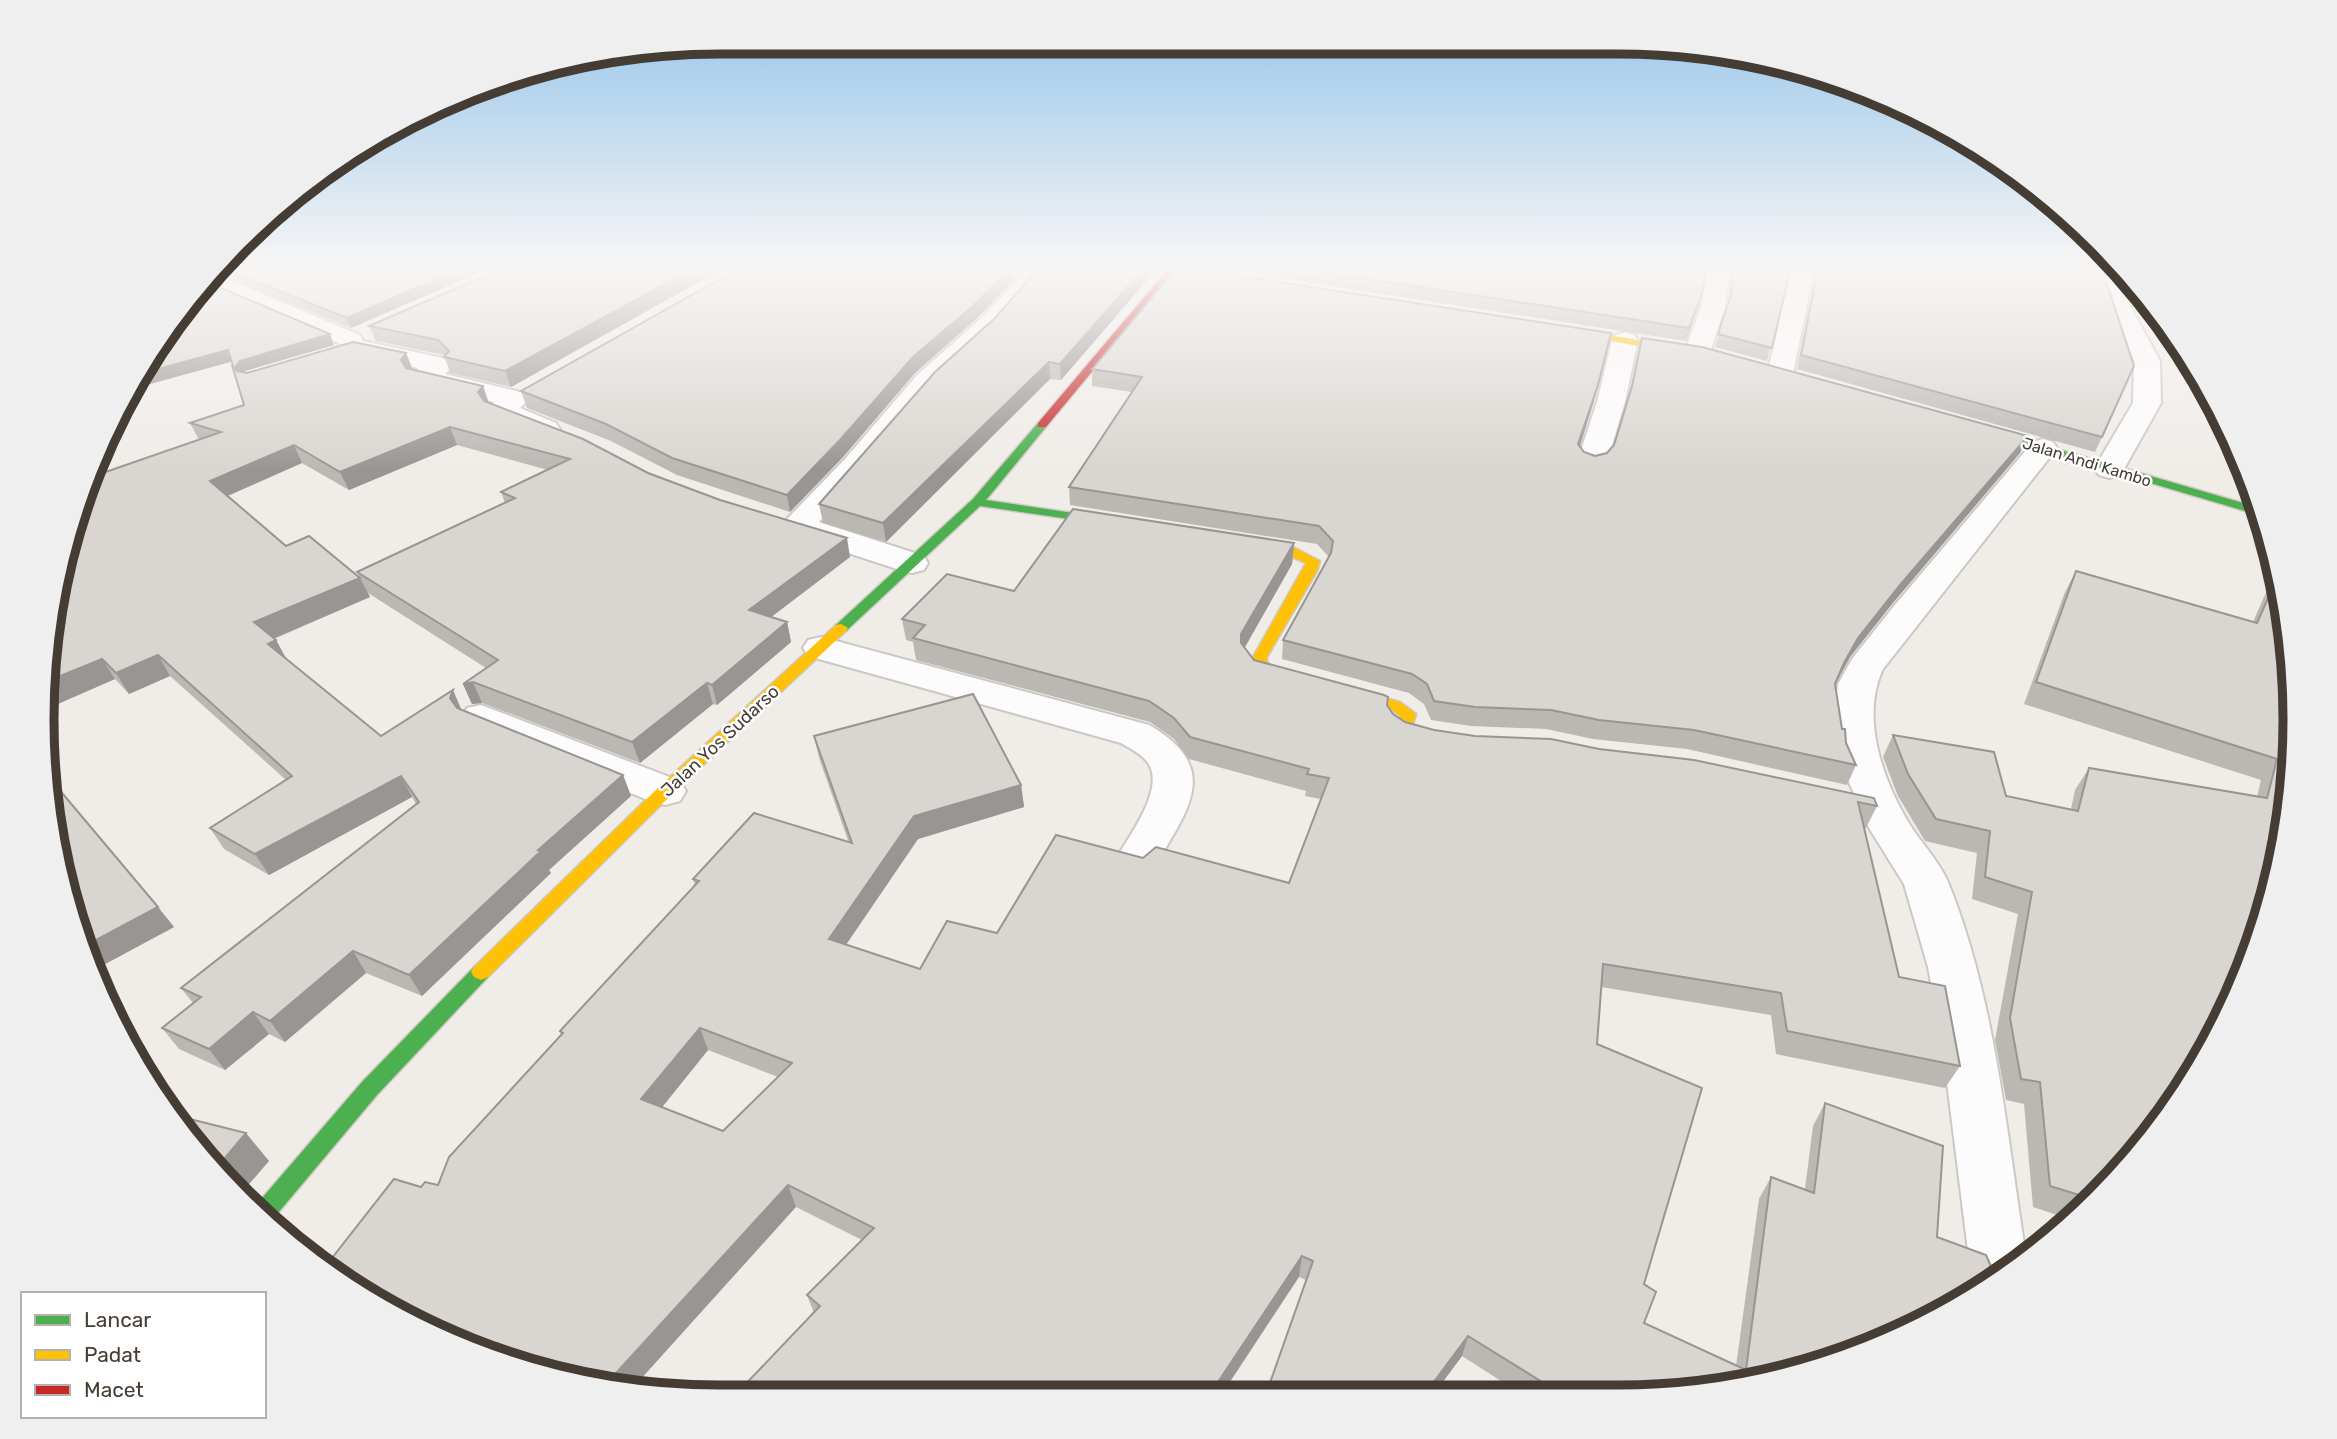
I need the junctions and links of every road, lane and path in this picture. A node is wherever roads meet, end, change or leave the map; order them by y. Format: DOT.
graph roads {
  1 [pos="324,336"];
  2 [pos="367,336"];
  3 [pos="976,336"];
  4 [pos="1112,336"];
  5 [pos="1600,336"];
  6 [pos="1707,336"];
  7 [pos="1789,336"];
  8 [pos="2134,336"];
  9 [pos="1625,340"];
  10 [pos="347,348"];
  11 [pos="1703,355"];
  12 [pos="1781,374"];
  13 [pos="541,385"];
  14 [pos="515,399"];
  15 [pos="1957,423"];
  16 [pos="573,439"];
  17 [pos="2043,449"];
  18 [pos="1592,462"];
  19 [pos="2109,469"];
  20 [pos="977,502"];
  21 [pos="2248,508"];
  22 [pos="1136,526"];
  23 [pos="1228,540"];
  24 [pos="912,563"];
  25 [pos="821,648"];
  26 [pos="481,717"];
  27 [pos="1469,740"];
  28 [pos="665,791"];
  29 [pos="1137,860"];
  30 [pos="268,1208"];
  31 [pos="2000,1264"];
  1 -- 10 [label="street"];
  2 -- 10 [label="street"];
  3 -- 24 [label="street"];
  4 -- 20 [label="street, Jalan Yos Sudarso"];
  5 -- 9 [label="street"];
  6 -- 11 [label="street"];
  7 -- 12 [label="street"];
  8 -- 19 [label="street"];
  9 -- 11 [label="street"];
  9 -- 18 [label="street"];
  10 -- 14 [label="street"];
  13 -- 14 [label="street"];
  14 -- 16 [label="street"];
  15 -- 17 [label="street, Jalan Andi Kambo"];
  17 -- 19 [label="street, Jalan Andi Kambo"];
  17 -- 31 [label="street"];
  19 -- 21 [label="street, Jalan Andi Kambo"];
  20 -- 22 [label="street"];
  20 -- 24 [label="street, Jalan Yos Sudarso"];
  23 -- 27 [label="street"];
  24 -- 25 [label="street, Jalan Yos Sudarso"];
  25 -- 28 [label="street, Jalan Yos Sudarso"];
  25 -- 29 [label="street"];
  26 -- 28 [label="street"];
  28 -- 30 [label="street, Jalan Yos Sudarso"];
}
